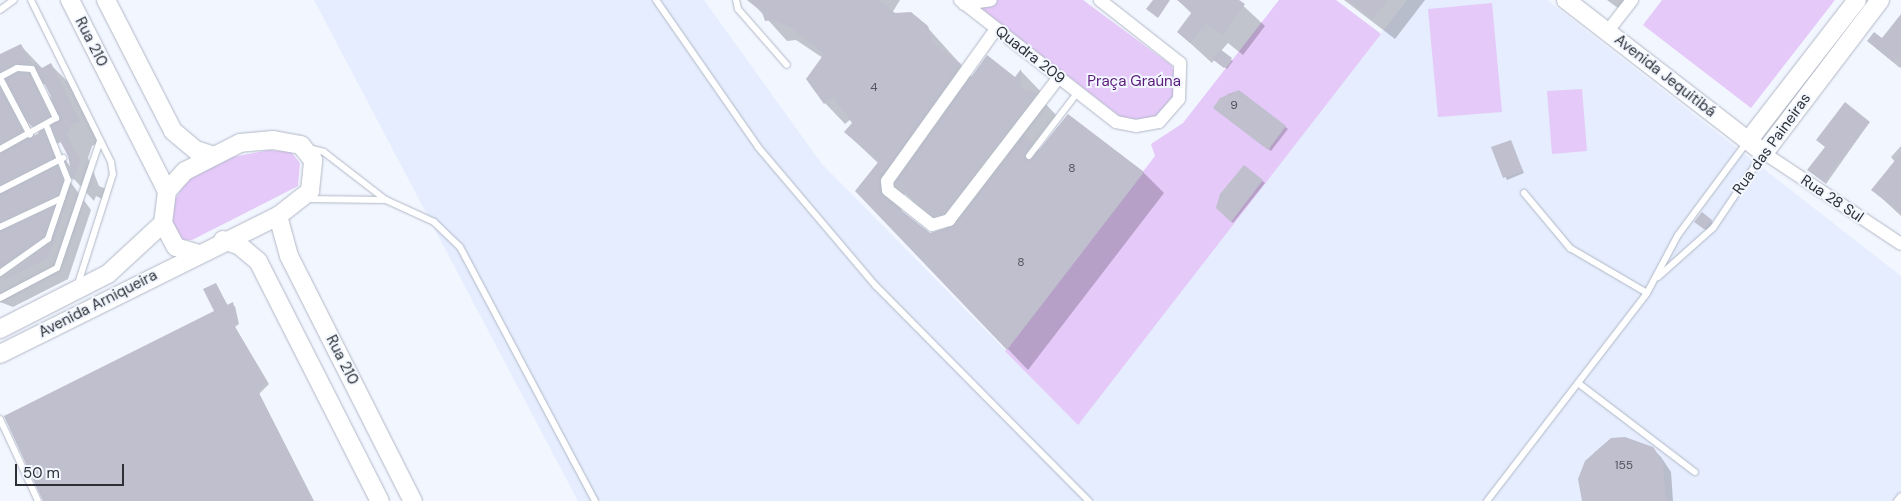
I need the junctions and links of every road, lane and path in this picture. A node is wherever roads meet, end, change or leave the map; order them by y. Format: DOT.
graph roads {
  1 [pos="14,0"];
  2 [pos="31,0"];
  3 [pos="70,0"];
  4 [pos="106,0"];
  5 [pos="656,0"];
  6 [pos="736,0"];
  7 [pos="991,0"];
  8 [pos="1100,0"];
  9 [pos="1566,0"];
  10 [pos="1632,0"];
  11 [pos="1856,0"];
  12 [pos="1880,0"];
  13 [pos="962,2"];
  14 [pos="0,10"];
  15 [pos="996,29"];
  16 [pos="1607,32"];
  17 [pos="787,65"];
  18 [pos="0,77"];
  19 [pos="1059,78"];
  20 [pos="1078,92"];
  21 [pos="47,127"];
  22 [pos="30,135"];
  23 [pos="100,141"];
  24 [pos="1748,141"];
  25 [pos="301,145"];
  26 [pos="0,150"];
  27 [pos="1764,152"];
  28 [pos="211,155"];
  29 [pos="1029,156"];
  30 [pos="63,158"];
  31 [pos="0,190"];
  32 [pos="167,191"];
  33 [pos="1524,193"];
  34 [pos="62,198"];
  35 [pos="301,199"];
  36 [pos="386,200"];
  37 [pos="278,216"];
  38 [pos="163,223"];
  39 [pos="0,227"];
  40 [pos="223,240"];
  41 [pos="1901,244"];
  42 [pos="196,253"];
  43 [pos="0,273"];
  44 [pos="1655,280"];
  45 [pos="75,293"];
  46 [pos="1647,293"];
  47 [pos="0,298"];
  48 [pos="0,330"];
  49 [pos="0,354"];
  50 [pos="1578,383"];
  51 [pos="0,419"];
  52 [pos="1695,472"];
  53 [pos="1901,496"];
  54 [pos="38,501"];
  55 [pos="380,501"];
  56 [pos="413,501"];
  57 [pos="595,501"];
  58 [pos="1089,501"];
  59 [pos="1487,501"];
  60 [pos="1897,501"];
  1 -- 14 [label="lane"];
  2 -- 23 [label="lane"];
  3 -- 32 [label="main road, Rua 210"];
  4 -- 28 [label="main road"];
  5 -- 58 [label="lane"];
  6 -- 17 [label="lane"];
  7 -- 13 [label="street, Quadra 209"];
  8 -- 20 [label="street, Quadra 209"];
  9 -- 16 [label="main road, Avenida Jequitibá"];
  10 -- 16 [label="street"];
  11 -- 24 [label="main road, Rua das Paineiras"];
  12 -- 27 [label="main road, Rua das Paineiras"];
  13 -- 15 [label="street, Quadra 209"];
  15 -- 19 [label="street, Quadra 209"];
  15 -- 19 [label="street"];
  16 -- 24 [label="main road, Avenida Jequitibá"];
  18 -- 21 [label="lane"];
  18 -- 22 [label="lane"];
  19 -- 20 [label="street, Quadra 209"];
  20 -- 29 [label="lane"];
  21 -- 22 [label="lane"];
  21 -- 30 [label="lane"];
  22 -- 26 [label="lane"];
  23 -- 45 [label="lane"];
  23 -- 47 [label="lane"];
  24 -- 27 [label="main road, Avenida Jequitibá"];
  24 -- 44 [label="lane, Rua das Paineiras"];
  25 -- 28 [label="main road"];
  25 -- 35 [label="main road"];
  25 -- 36 [label="lane"];
  27 -- 41 [label="street, Rua 28 Sul"];
  27 -- 44 [label="lane, Rua das Paineiras"];
  28 -- 32 [label="main road"];
  30 -- 31 [label="lane"];
  30 -- 34 [label="lane"];
  32 -- 38 [label="main road"];
  33 -- 46 [label="lane"];
  34 -- 39 [label="lane"];
  34 -- 43 [label="lane"];
  35 -- 36 [label="lane"];
  35 -- 37 [label="main road, Avenida Arniqueira"];
  36 -- 57 [label="lane"];
  37 -- 40 [label="main road, Avenida Arniqueira"];
  37 -- 56 [label="main road, Rua 210"];
  38 -- 42 [label="main road"];
  38 -- 45 [label="main road, Avenida Arniqueira"];
  40 -- 42 [label="main road, Avenida Arniqueira"];
  40 -- 55 [label="main road, Rua 210"];
  42 -- 49 [label="main road, Avenida Arniqueira"];
  44 -- 46 [label="lane, Rua das Paineiras"];
  45 -- 48 [label="main road, Avenida Arniqueira"];
  46 -- 50 [label="lane, Rua das Paineiras"];
  50 -- 52 [label="lane"];
  50 -- 59 [label="lane, Rua das Paineiras"];
  51 -- 54 [label="lane"];
  53 -- 60 [label="lane"];
}
